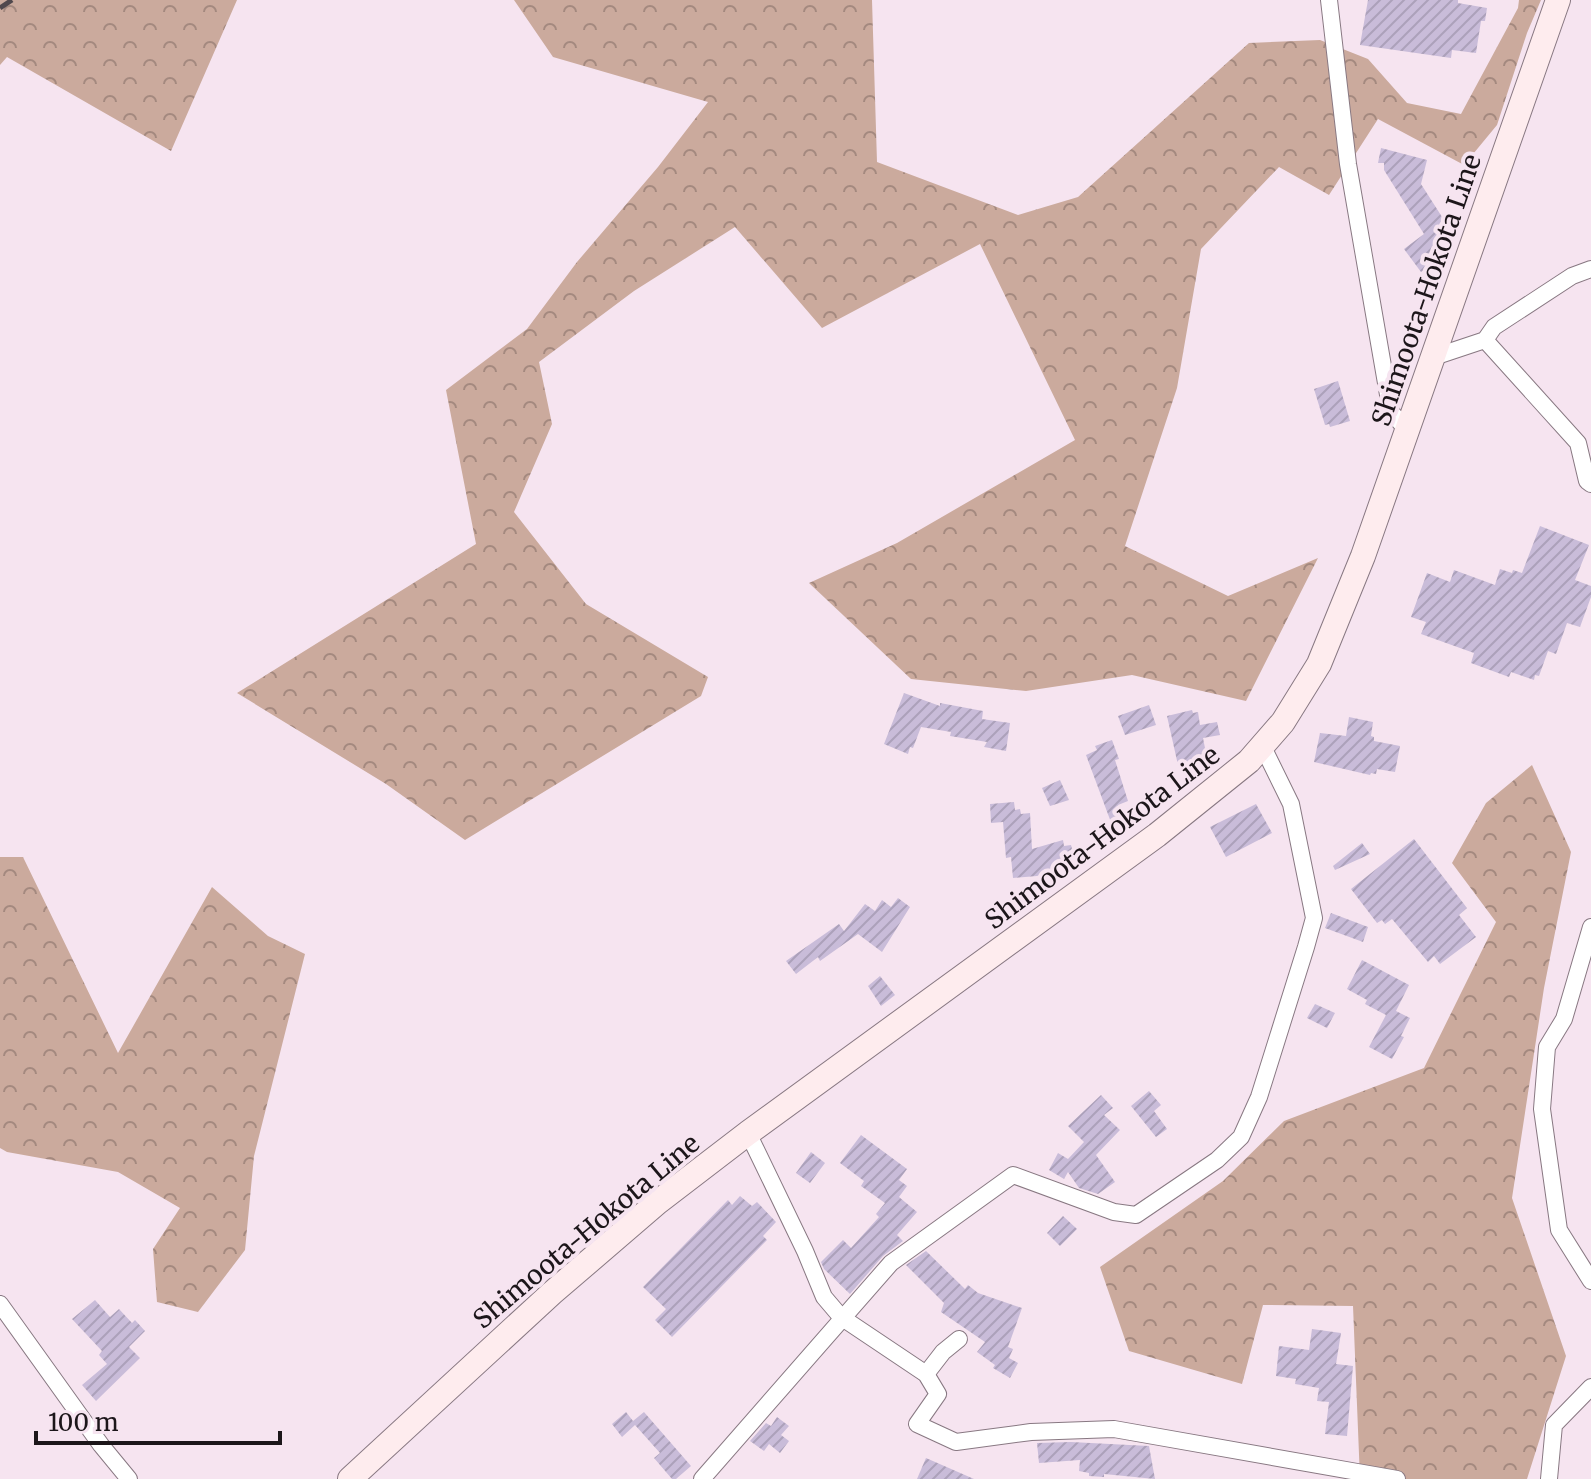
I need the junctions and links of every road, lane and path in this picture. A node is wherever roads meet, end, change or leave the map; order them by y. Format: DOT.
graph roads {
  1 [pos="1329,0"];
  2 [pos="1558,0"];
  3 [pos="1591,269"];
  4 [pos="1485,340"];
  5 [pos="1431,358"];
  6 [pos="1406,429"];
  7 [pos="1591,484"];
  8 [pos="1263,747"];
  9 [pos="1591,927"];
  10 [pos="748,1133"];
  11 [pos="1591,1281"];
  12 [pos="0,1304"];
  13 [pos="841,1317"];
  14 [pos="959,1339"];
  15 [pos="926,1374"];
  16 [pos="1591,1387"];
  17 [pos="129,1479"];
  18 [pos="350,1479"];
  19 [pos="702,1479"];
  20 [pos="1397,1479"];
  21 [pos="1549,1479"];
  1 -- 6 [label="street"];
  2 -- 5 [label="main road, Shimoota-Hokota Line"];
  3 -- 4 [label="street"];
  4 -- 5 [label="street"];
  4 -- 7 [label="street"];
  5 -- 6 [label="main road, Shimoota-Hokota Line"];
  6 -- 8 [label="main road, Shimoota-Hokota Line"];
  8 -- 10 [label="main road, Shimoota-Hokota Line"];
  8 -- 13 [label="street"];
  9 -- 11 [label="street"];
  10 -- 13 [label="street"];
  10 -- 18 [label="main road, Shimoota-Hokota Line"];
  12 -- 17 [label="street"];
  13 -- 15 [label="street"];
  13 -- 19 [label="street"];
  14 -- 15 [label="street"];
  15 -- 20 [label="street"];
  16 -- 21 [label="street"];
}
